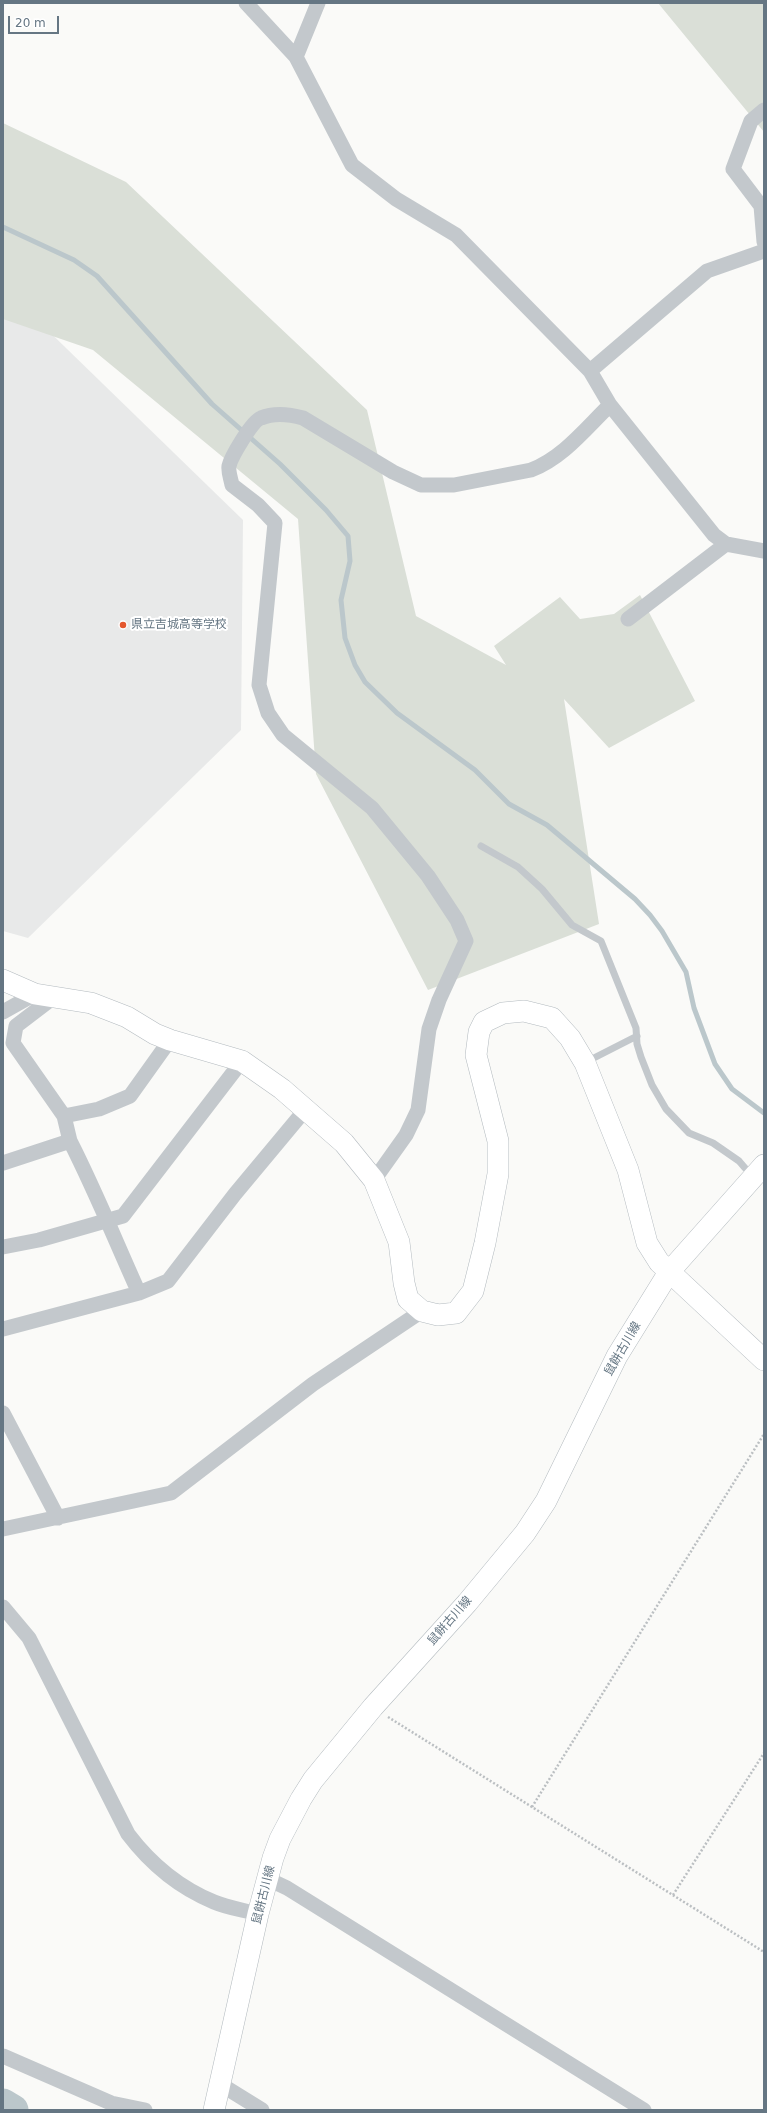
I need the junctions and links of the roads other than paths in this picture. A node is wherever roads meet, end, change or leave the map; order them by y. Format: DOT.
graph roads {
  1 [pos="246,3"];
  2 [pos="318,3"];
  3 [pos="296,57"];
  4 [pos="764,110"];
  5 [pos="764,242"];
  6 [pos="764,251"];
  7 [pos="590,371"];
  8 [pos="610,405"];
  9 [pos="726,544"];
  10 [pos="764,551"];
  11 [pos="628,619"];
  12 [pos="481,846"];
  13 [pos="3,980"];
  14 [pos="45,996"];
  15 [pos="3,1012"];
  16 [pos="637,1036"];
  17 [pos="170,1040"];
  18 [pos="242,1061"];
  19 [pos="584,1063"];
  20 [pos="305,1110"];
  21 [pos="64,1116"];
  22 [pos="70,1141"];
  23 [pos="3,1163"];
  24 [pos="756,1172"];
  25 [pos="374,1180"];
  26 [pos="106,1221"];
  27 [pos="3,1247"];
  28 [pos="669,1272"];
  29 [pos="139,1293"];
  30 [pos="422,1311"];
  31 [pos="3,1329"];
  32 [pos="764,1360"];
  33 [pos="3,1413"];
  34 [pos="58,1518"];
  35 [pos="3,1529"];
  36 [pos="3,1607"];
  37 [pos="268,1879"];
  38 [pos="258,1914"];
  39 [pos="3,2056"];
  40 [pos="220,2084"];
  41 [pos="145,2110"];
  42 [pos="214,2110"];
  43 [pos="262,2110"];
  44 [pos="644,2110"];
  1 -- 3 [label="street"];
  2 -- 3 [label="street"];
  3 -- 7 [label="street"];
  4 -- 5 [label="street"];
  6 -- 7 [label="street"];
  7 -- 8 [label="street"];
  8 -- 9 [label="street"];
  8 -- 25 [label="street"];
  9 -- 10 [label="street"];
  9 -- 11 [label="street"];
  12 -- 16 [label="lane"];
  13 -- 14 [label="street"];
  14 -- 15 [label="street"];
  14 -- 17 [label="street"];
  14 -- 21 [label="street"];
  16 -- 19 [label="lane"];
  16 -- 24 [label="lane"];
  17 -- 18 [label="street"];
  17 -- 21 [label="street"];
  18 -- 20 [label="street"];
  18 -- 26 [label="street"];
  19 -- 28 [label="street"];
  19 -- 30 [label="street"];
  20 -- 25 [label="street"];
  20 -- 29 [label="street"];
  21 -- 22 [label="street"];
  22 -- 23 [label="street"];
  22 -- 26 [label="street"];
  24 -- 28 [label="street, 鼠餅古川線"];
  25 -- 30 [label="street"];
  26 -- 27 [label="street"];
  26 -- 29 [label="street"];
  28 -- 32 [label="street"];
  28 -- 37 [label="street, 鼠餅古川線"];
  29 -- 31 [label="street"];
  30 -- 34 [label="street"];
  33 -- 34 [label="street"];
  34 -- 35 [label="street"];
  36 -- 38 [label="street"];
  37 -- 38 [label="street, 鼠餅古川線"];
  37 -- 44 [label="street"];
  38 -- 40 [label="street, 鼠餅古川線"];
  39 -- 41 [label="street"];
  40 -- 42 [label="street, 鼠餅古川線"];
  40 -- 43 [label="street"];
}
